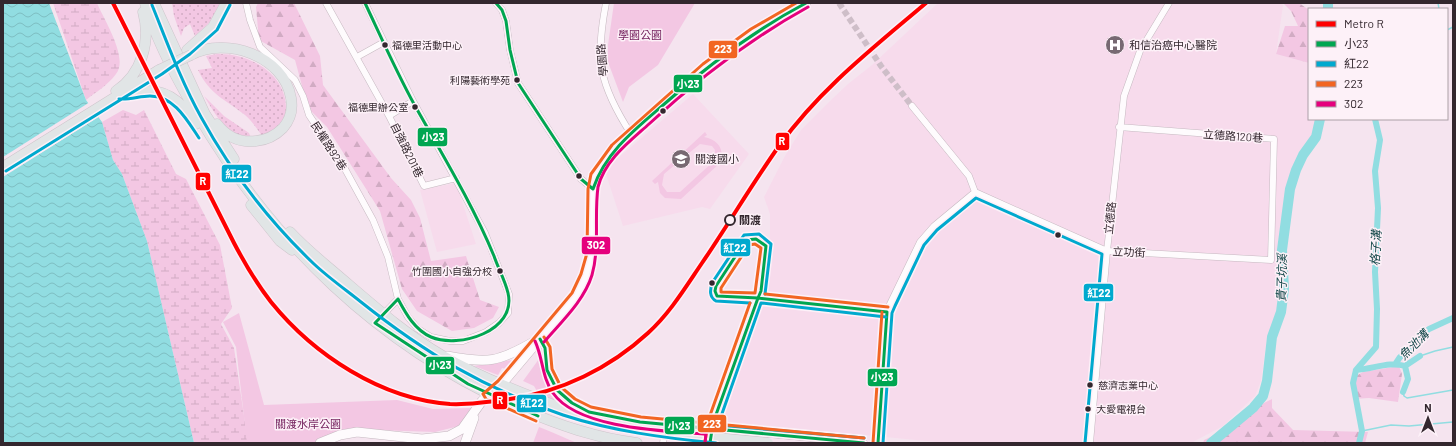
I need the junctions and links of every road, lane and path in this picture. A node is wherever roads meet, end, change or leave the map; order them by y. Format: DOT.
graph roads {
  1 [pos="140,3"];
  2 [pos="145,3"];
  3 [pos="154,3"];
  4 [pos="157,3"];
  5 [pos="226,3"];
  6 [pos="246,3"];
  7 [pos="326,3"];
  8 [pos="366,3"];
  9 [pos="496,3"];
  10 [pos="606,3"];
  11 [pos="806,3"];
  12 [pos="1169,3"];
  13 [pos="160,14"];
  14 [pos="384,42"];
  15 [pos="189,52"];
  16 [pos="357,56"];
  17 [pos="173,59"];
  18 [pos="196,92"];
  19 [pos="119,94"];
  20 [pos="413,101"];
  21 [pos="912,106"];
  22 [pos="87,114"];
  23 [pos="389,116"];
  24 [pos="1119,127"];
  25 [pos="631,134"];
  26 [pos="227,156"];
  27 [pos="3,167"];
  28 [pos="456,178"];
  29 [pos="593,189"];
  30 [pos="975,192"];
  31 [pos="1107,251"];
  32 [pos="305,260"];
  33 [pos="1271,260"];
  34 [pos="398,299"];
  35 [pos="887,312"];
  36 [pos="383,314"];
  37 [pos="376,323"];
  38 [pos="540,339"];
  39 [pos="442,356"];
  40 [pos="501,385"];
  41 [pos="488,395"];
  42 [pos="479,404"];
  43 [pos="468,422"];
  44 [pos="665,425"];
  45 [pos="711,429"];
  46 [pos="398,437"];
  47 [pos="320,443"];
  48 [pos="422,443"];
  49 [pos="463,443"];
  50 [pos="637,443"];
  51 [pos="663,443"];
  52 [pos="710,443"];
  53 [pos="768,443"];
  54 [pos="864,443"];
  55 [pos="878,443"];
  56 [pos="1090,443"];
  1 -- 22 [label="main road"];
  2 -- 17 [label="main road"];
  3 -- 13 [label="main road"];
  4 -- 13 [label="main road"];
  5 -- 15 [label="main road"];
  6 -- 34 [label="street, 民權路92巷"];
  7 -- 16 [label="street, 自強路201巷"];
  8 -- 14 [label="street"];
  9 -- 29 [label="street"];
  10 -- 25 [label="street, 學園路"];
  11 -- 25 [label="street"];
  12 -- 24 [label="street, 立德路"];
  13 -- 17 [label="main road"];
  14 -- 16 [label="street"];
  14 -- 20 [label="street"];
  15 -- 18 [label="main road"];
  15 -- 19 [label="main road, bridge"];
  16 -- 23 [label="street, 自強路201巷"];
  17 -- 18 [label="main road"];
  17 -- 26 [label="main road"];
  18 -- 26 [label="main road"];
  19 -- 22 [label="main road"];
  19 -- 32 [label="main road"];
  20 -- 23 [label="street"];
  20 -- 28 [label="street"];
  21 -- 30 [label="street"];
  22 -- 27 [label="main road"];
  23 -- 28 [label="street, 自強路201巷"];
  24 -- 31 [label="street, 立德路"];
  24 -- 33 [label="street, 立德路120巷"];
  25 -- 29 [label="street"];
  26 -- 32 [label="main road"];
  26 -- 36 [label="main road"];
  28 -- 34 [label="street"];
  29 -- 38 [label="street"];
  30 -- 31 [label="street, 立功街"];
  30 -- 35 [label="street"];
  31 -- 33 [label="street, 立功街"];
  31 -- 56 [label="street, 立德路"];
  32 -- 37 [label="main road"];
  34 -- 36 [label="street"];
  35 -- 45 [label="street"];
  35 -- 55 [label="street"];
  36 -- 37 [label="street"];
  36 -- 39 [label="main road"];
  37 -- 41 [label="main road"];
  38 -- 39 [label="street"];
  38 -- 40 [label="street"];
  38 -- 44 [label="street"];
  39 -- 40 [label="main road"];
  40 -- 41 [label="street"];
  40 -- 53 [label="main road, bridge"];
  41 -- 42 [label="street"];
  41 -- 50 [label="main road"];
  42 -- 43 [label="street"];
  42 -- 49 [label="street"];
  43 -- 46 [label="street"];
  43 -- 49 [label="street"];
  44 -- 45 [label="street"];
  44 -- 51 [label="street"];
  45 -- 52 [label="street"];
  45 -- 54 [label="street"];
  46 -- 47 [label="street"];
  46 -- 48 [label="street"];
}
